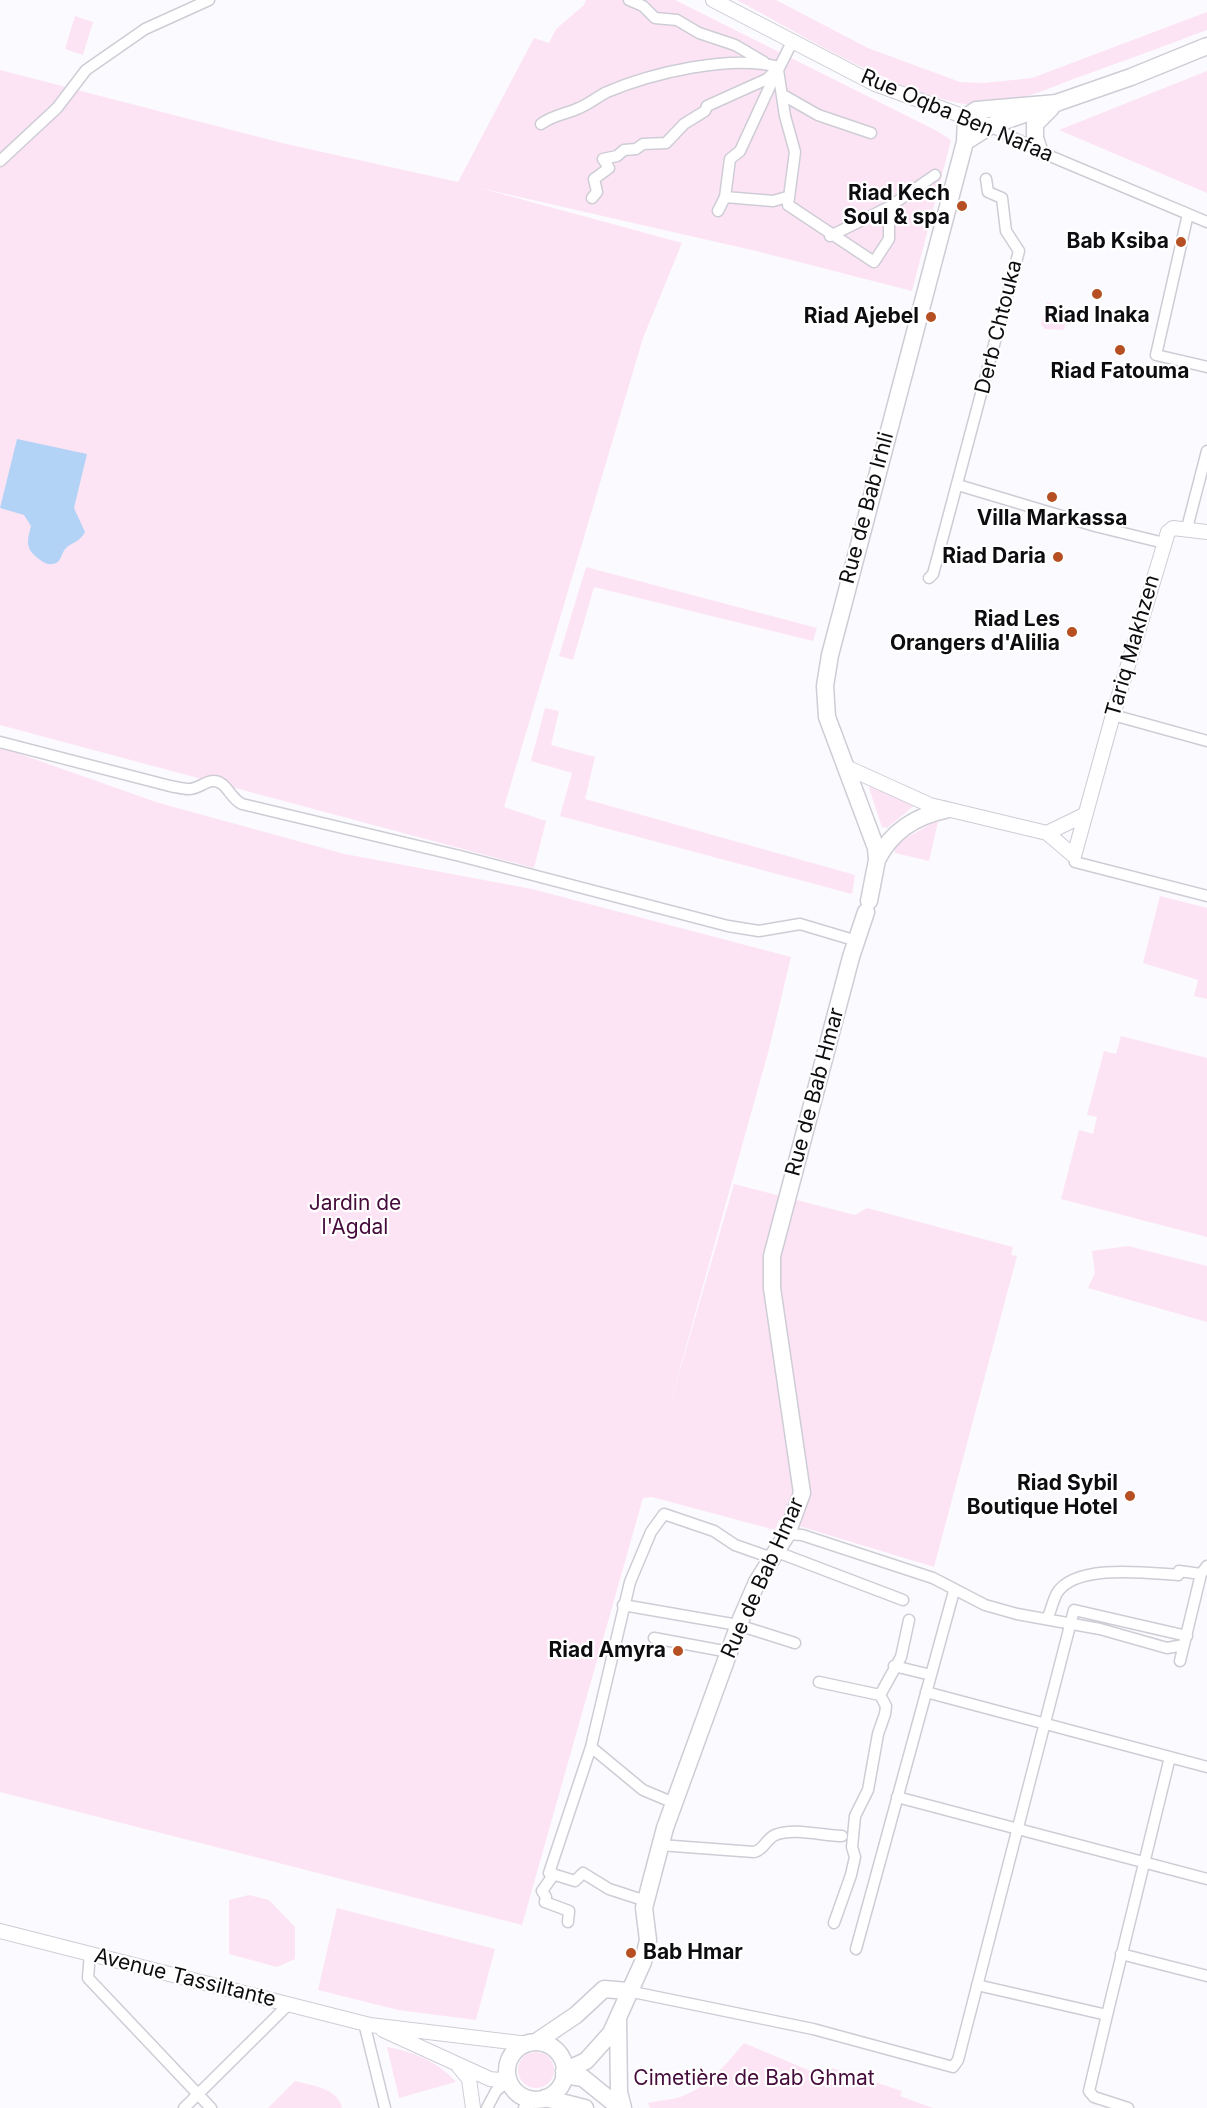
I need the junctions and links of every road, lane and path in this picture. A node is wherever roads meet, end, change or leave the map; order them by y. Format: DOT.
graph roads {
  1 [pos="209,0"];
  2 [pos="629,0"];
  3 [pos="712,0"];
  4 [pos="792,42"];
  5 [pos="1207,46"];
  6 [pos="764,63"];
  7 [pos="778,68"];
  8 [pos="783,95"];
  9 [pos="1057,103"];
  10 [pos="966,117"];
  11 [pos="541,124"];
  12 [pos="990,126"];
  13 [pos="871,133"];
  14 [pos="965,142"];
  15 [pos="1039,150"];
  16 [pos="0,161"];
  17 [pos="935,175"];
  18 [pos="986,179"];
  19 [pos="725,196"];
  20 [pos="787,197"];
  21 [pos="592,198"];
  22 [pos="889,207"];
  23 [pos="718,211"];
  24 [pos="1188,214"];
  25 [pos="1207,222"];
  26 [pos="830,236"];
  27 [pos="1207,367"];
  28 [pos="1207,457"];
  29 [pos="958,485"];
  30 [pos="1202,495"];
  31 [pos="1187,528"];
  32 [pos="1207,532"];
  33 [pos="1164,543"];
  34 [pos="929,578"];
  35 [pos="1113,715"];
  36 [pos="1207,741"];
  37 [pos="0,742"];
  38 [pos="846,767"];
  39 [pos="945,810"];
  40 [pos="1084,815"];
  41 [pos="1047,833"];
  42 [pos="1074,856"];
  43 [pos="877,860"];
  44 [pos="1207,896"];
  45 [pos="868,907"];
  46 [pos="857,941"];
  47 [pos="787,1534"];
  48 [pos="775,1555"];
  49 [pos="1204,1570"];
  50 [pos="954,1591"];
  51 [pos="903,1600"];
  52 [pos="623,1605"];
  53 [pos="1047,1619"];
  54 [pos="909,1620"];
  55 [pos="1073,1623"];
  56 [pos="738,1625"];
  57 [pos="654,1638"];
  58 [pos="1185,1640"];
  59 [pos="795,1643"];
  60 [pos="729,1652"];
  61 [pos="1180,1661"];
  62 [pos="894,1666"];
  63 [pos="930,1675"];
  64 [pos="819,1682"];
  65 [pos="926,1692"];
  66 [pos="880,1695"];
  67 [pos="1046,1724"];
  68 [pos="591,1747"];
  69 [pos="1170,1757"];
  70 [pos="1207,1767"];
  71 [pos="897,1797"];
  72 [pos="674,1803"];
  73 [pos="1019,1829"];
  74 [pos="842,1836"];
  75 [pos="660,1845"];
  76 [pos="1144,1862"];
  77 [pos="554,1874"];
  78 [pos="1207,1878"];
  79 [pos="646,1901"];
  80 [pos="568,1922"];
  81 [pos="834,1923"];
  82 [pos="0,1931"];
  83 [pos="856,1949"];
  84 [pos="90,1953"];
  85 [pos="1120,1954"];
  86 [pos="1207,1976"];
  87 [pos="977,1985"];
  88 [pos="628,1991"];
  89 [pos="289,2004"];
  90 [pos="1107,2016"];
  91 [pos="618,2020"];
  92 [pos="367,2024"];
  93 [pos="532,2043"];
  94 [pos="448,2058"];
  95 [pos="564,2073"];
  96 [pos="508,2079"];
  97 [pos="198,2094"];
  98 [pos="535,2102"];
  99 [pos="184,2108"];
  100 [pos="211,2108"];
  101 [pos="385,2108"];
  102 [pos="473,2108"];
  103 [pos="487,2108"];
  104 [pos="585,2108"];
  105 [pos="622,2108"];
  106 [pos="1128,2108"];
  1 -- 16 [label="street"];
  2 -- 6 [label="street"];
  3 -- 4 [label="street, Rue Oqba Ben Nafaa"];
  4 -- 7 [label="street"];
  4 -- 10 [label="street, Rue Oqba Ben Nafaa"];
  5 -- 9 [label="main road"];
  6 -- 7 [label="street"];
  6 -- 11 [label="street"];
  7 -- 8 [label="street"];
  7 -- 19 [label="street"];
  7 -- 21 [label="street"];
  8 -- 13 [label="street"];
  8 -- 20 [label="street"];
  9 -- 10 [label="main road"];
  9 -- 12 [label="main road"];
  9 -- 15 [label="main road"];
  10 -- 12 [label="street, Rue Oqba Ben Nafaa"];
  10 -- 14 [label="main road, Rue de Bab Irhli"];
  12 -- 14 [label="main road"];
  12 -- 15 [label="street, Rue Oqba Ben Nafaa"];
  14 -- 38 [label="main road, Rue de Bab Irhli"];
  15 -- 24 [label="street, Rue Oqba Ben Nafaa"];
  17 -- 22 [label="street"];
  18 -- 29 [label="street, Derb Chtouka"];
  19 -- 20 [label="street"];
  19 -- 23 [label="street"];
  20 -- 26 [label="street"];
  22 -- 26 [label="street"];
  22 -- 26 [label="street"];
  24 -- 25 [label="street, Rue Oqba Ben Nafaa"];
  24 -- 27 [label="street"];
  28 -- 30 [label="street"];
  29 -- 33 [label="street"];
  29 -- 34 [label="street, Derb Chtouka"];
  30 -- 31 [label="street"];
  31 -- 32 [label="street"];
  31 -- 33 [label="street"];
  33 -- 35 [label="street, Tariq Makhzen"];
  35 -- 36 [label="street"];
  35 -- 40 [label="street, Tariq Makhzen"];
  37 -- 46 [label="street"];
  38 -- 39 [label="street"];
  38 -- 43 [label="main road, Rue de Bab Irhli"];
  39 -- 41 [label="street"];
  39 -- 43 [label="main road"];
  40 -- 41 [label="street"];
  40 -- 42 [label="street, Tariq Makhzen"];
  41 -- 42 [label="street"];
  42 -- 44 [label="street"];
  43 -- 45 [label="main road, Rue de Bab Irhli"];
  45 -- 46 [label="main road, Rue de Bab Hmar"];
  46 -- 47 [label="main road, Rue de Bab Hmar"];
  47 -- 48 [label="main road, Rue de Bab Hmar"];
  47 -- 50 [label="street"];
  48 -- 51 [label="street"];
  48 -- 52 [label="street"];
  48 -- 56 [label="main road, Rue de Bab Hmar"];
  49 -- 53 [label="street"];
  49 -- 58 [label="street"];
  50 -- 53 [label="street"];
  50 -- 63 [label="street"];
  52 -- 56 [label="street"];
  52 -- 68 [label="street"];
  53 -- 55 [label="street"];
  54 -- 62 [label="street"];
  55 -- 58 [label="street"];
  55 -- 58 [label="street"];
  55 -- 67 [label="street"];
  56 -- 59 [label="street"];
  56 -- 60 [label="main road, Rue de Bab Hmar"];
  57 -- 60 [label="street"];
  58 -- 61 [label="street"];
  60 -- 72 [label="main road, Rue de Bab Hmar"];
  62 -- 63 [label="street"];
  62 -- 66 [label="street"];
  63 -- 65 [label="street"];
  64 -- 66 [label="street"];
  65 -- 67 [label="street"];
  65 -- 71 [label="street"];
  66 -- 81 [label="street"];
  67 -- 69 [label="street"];
  67 -- 73 [label="street"];
  68 -- 72 [label="street"];
  68 -- 77 [label="street"];
  69 -- 70 [label="street"];
  69 -- 76 [label="street"];
  71 -- 73 [label="street"];
  71 -- 83 [label="street"];
  72 -- 75 [label="main road, Rue de Bab Hmar"];
  73 -- 76 [label="street"];
  73 -- 87 [label="street"];
  74 -- 75 [label="street"];
  75 -- 79 [label="main road, Rue de Bab Hmar"];
  76 -- 78 [label="street"];
  76 -- 85 [label="street"];
  77 -- 79 [label="street"];
  77 -- 80 [label="street"];
  79 -- 88 [label="main road, Rue de Bab Hmar"];
  82 -- 84 [label="street, Avenue Tassiltante"];
  84 -- 89 [label="street, Avenue Tassiltante"];
  84 -- 97 [label="street"];
  85 -- 86 [label="street"];
  85 -- 90 [label="street"];
  87 -- 88 [label="street"];
  87 -- 90 [label="street"];
  88 -- 91 [label="main road, Rue de Bab Hmar"];
  88 -- 93 [label="main road"];
  89 -- 92 [label="street, Avenue Tassiltante"];
  89 -- 97 [label="street"];
  90 -- 106 [label="street"];
  91 -- 95 [label="main road, Rue de Bab Hmar"];
  91 -- 105 [label="main road"];
  92 -- 93 [label="street, Avenue Tassiltante"];
  92 -- 94 [label="street, Avenue Tassiltante"];
  92 -- 101 [label="street"];
  93 -- 95 [label="main road"];
  93 -- 96 [label="main road"];
  94 -- 96 [label="street, Avenue Tassiltante"];
  94 -- 102 [label="street"];
  95 -- 98 [label="main road"];
  95 -- 105 [label="main road"];
  96 -- 98 [label="main road"];
  96 -- 103 [label="street"];
  97 -- 99 [label="street"];
  97 -- 100 [label="street"];
  98 -- 104 [label="main road"];
}
